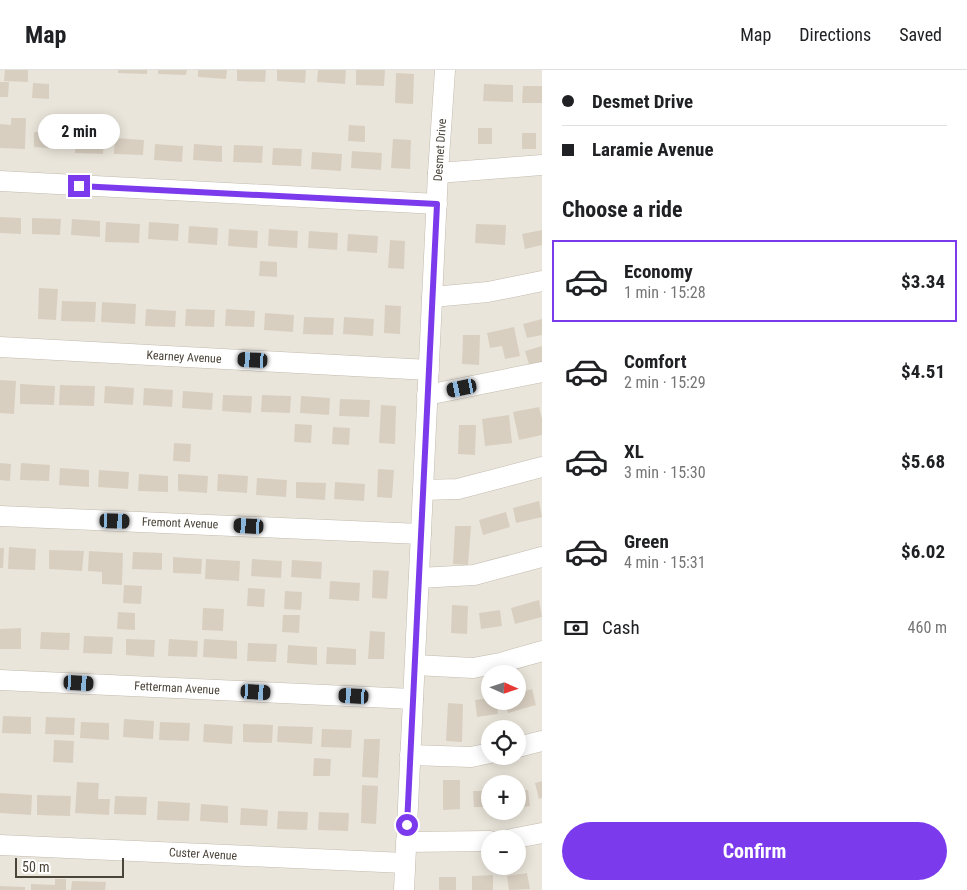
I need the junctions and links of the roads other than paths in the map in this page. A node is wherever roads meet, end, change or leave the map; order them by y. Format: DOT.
graph roads {
  1 [pos="445,70"];
  2 [pos="542,165"];
  3 [pos="438,173"];
  4 [pos="0,181"];
  5 [pos="437,204"];
  6 [pos="542,282"];
  7 [pos="432,298"];
  8 [pos="0,347"];
  9 [pos="429,370"];
  10 [pos="542,372"];
  11 [pos="427,395"];
  12 [pos="542,467"];
  13 [pos="423,490"];
  14 [pos="0,516"];
  15 [pos="421,534"];
  16 [pos="542,557"];
  17 [pos="419,578"];
  18 [pos="542,651"];
  19 [pos="415,665"];
  20 [pos="0,680"];
  21 [pos="413,699"];
  22 [pos="542,741"];
  23 [pos="526,746"];
  24 [pos="410,755"];
  25 [pos="481,755"];
  26 [pos="542,833"];
  27 [pos="526,836"];
  28 [pos="481,841"];
  29 [pos="406,842"];
  30 [pos="0,845"];
  31 [pos="405,863"];
  32 [pos="404,890"];
  1 -- 3 [label="street, Desmet Drive"];
  2 -- 3 [label="street"];
  3 -- 5 [label="street, Desmet Drive"];
  4 -- 5 [label="street"];
  5 -- 7 [label="street, Desmet Drive"];
  6 -- 7 [label="street"];
  7 -- 9 [label="street, Desmet Drive"];
  8 -- 9 [label="street, Kearney Avenue"];
  9 -- 11 [label="street, Desmet Drive"];
  10 -- 11 [label="street"];
  11 -- 13 [label="street, Desmet Drive"];
  12 -- 13 [label="street"];
  13 -- 15 [label="street, Desmet Drive"];
  14 -- 15 [label="street, Fremont Avenue"];
  15 -- 17 [label="street, Desmet Drive"];
  16 -- 17 [label="street"];
  17 -- 19 [label="street, Desmet Drive"];
  18 -- 19 [label="street"];
  19 -- 21 [label="street, Desmet Drive"];
  20 -- 21 [label="street, Fetterman Avenue"];
  21 -- 24 [label="street, Desmet Drive"];
  22 -- 23 [label="street"];
  24 -- 25 [label="street"];
  24 -- 29 [label="street, Desmet Drive"];
  26 -- 27 [label="street"];
  28 -- 29 [label="street"];
  29 -- 31 [label="street, Desmet Drive"];
  30 -- 31 [label="street, Custer Avenue"];
  31 -- 32 [label="street, Desmet Drive"];
}
